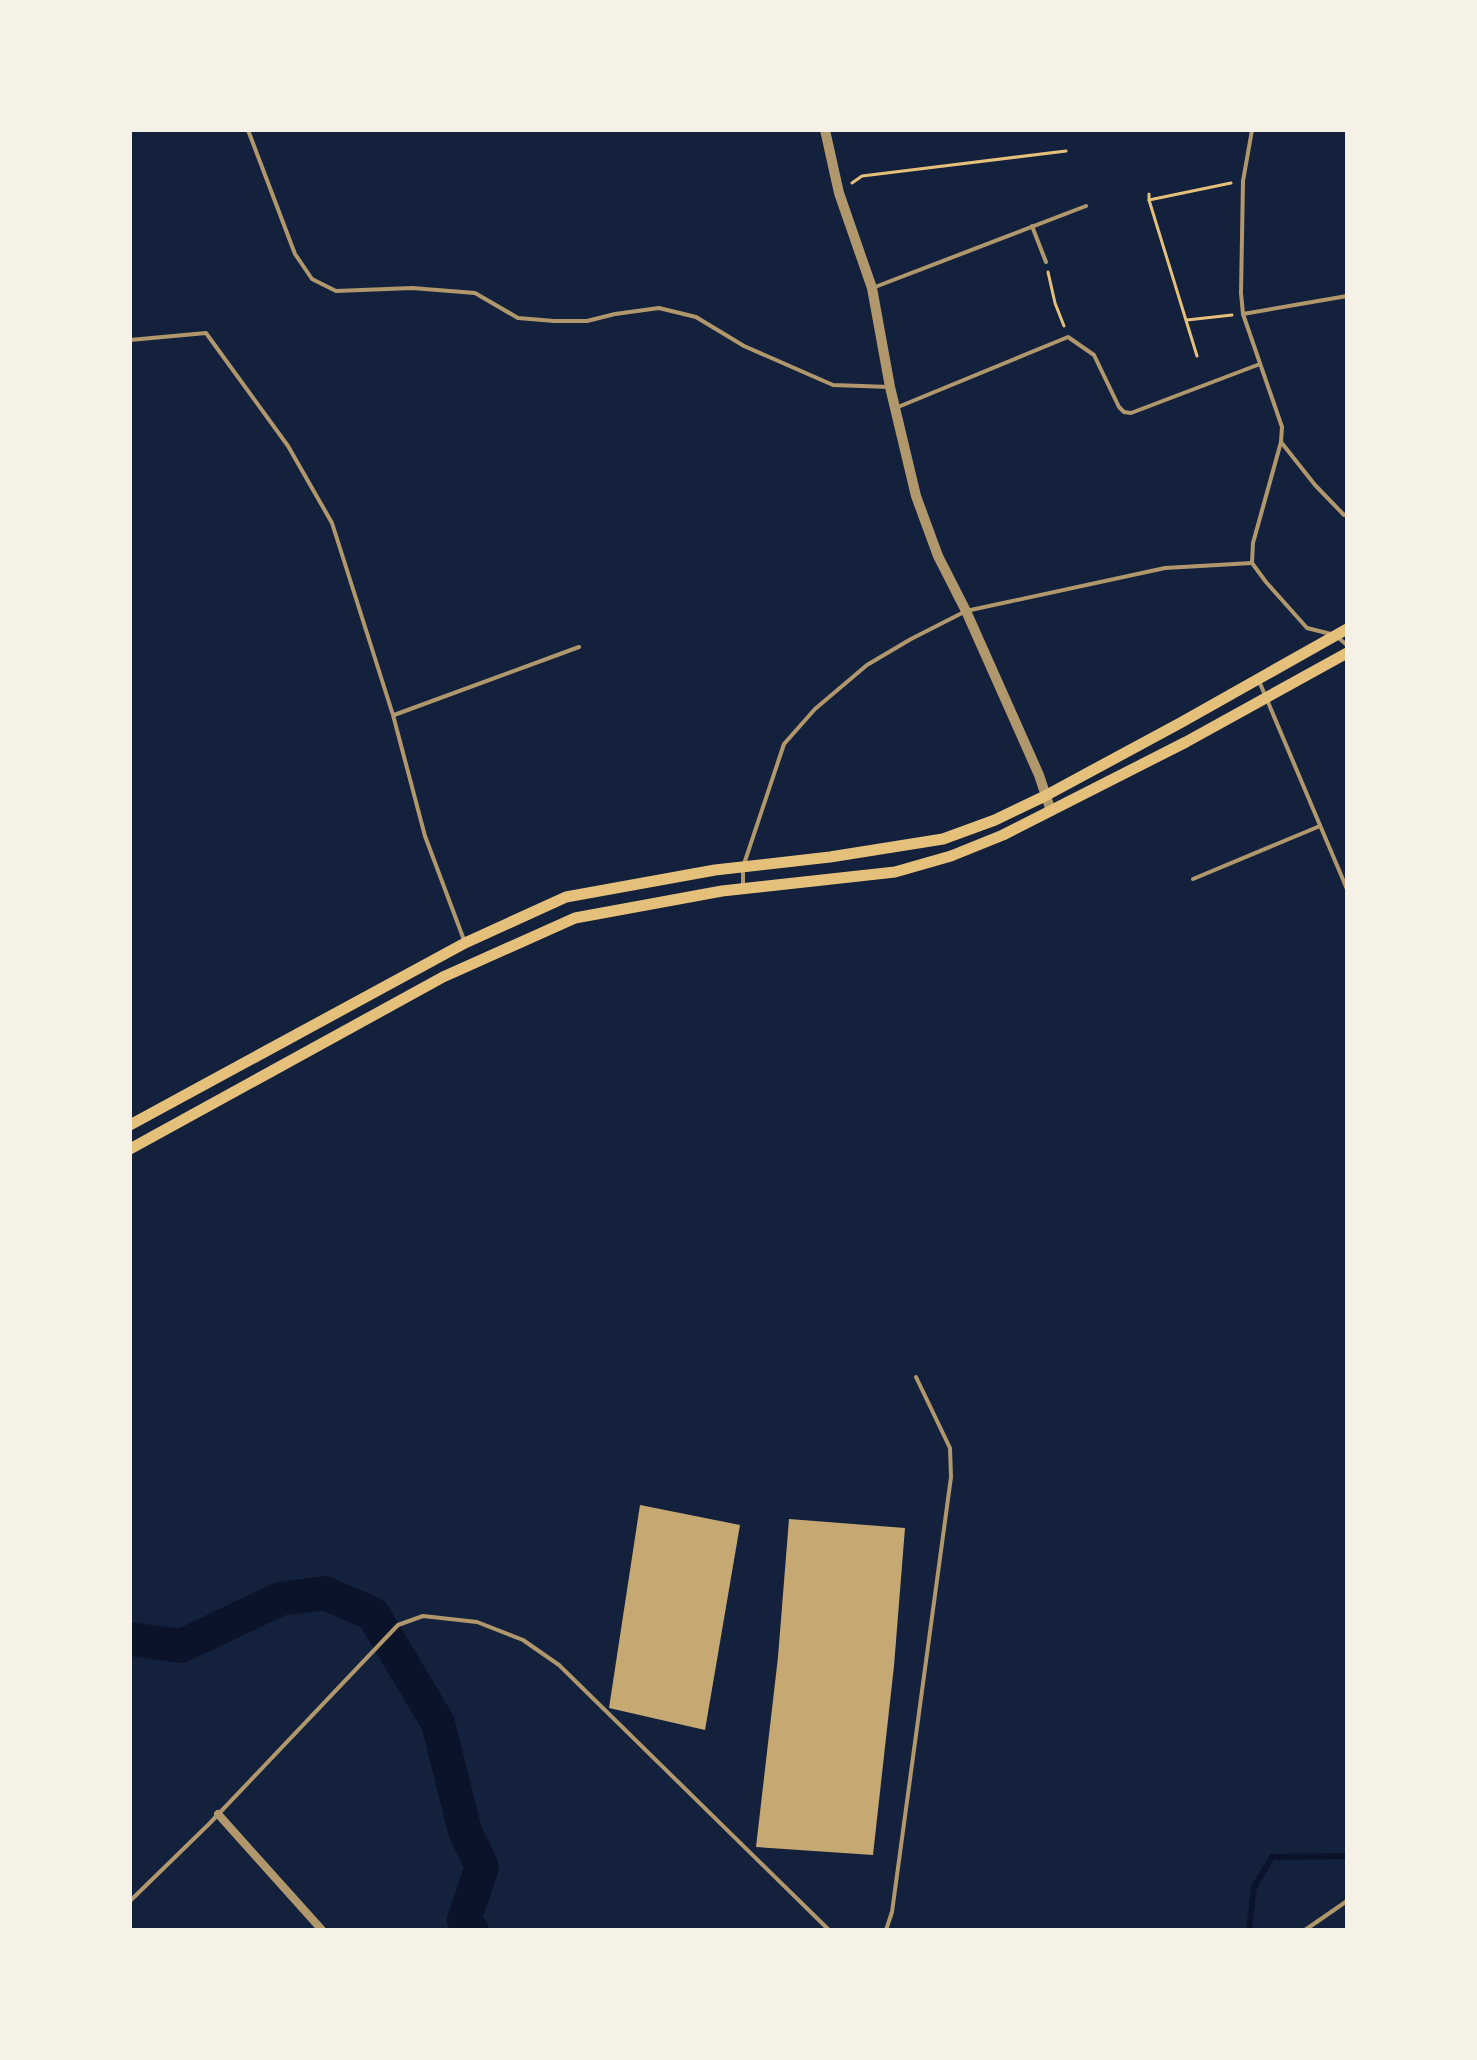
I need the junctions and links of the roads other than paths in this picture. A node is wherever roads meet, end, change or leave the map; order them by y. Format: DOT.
graph roads {
  1 [pos="248,130"];
  2 [pos="825,130"];
  3 [pos="1252,130"];
  4 [pos="1086,206"];
  5 [pos="1032,226"];
  6 [pos="1046,262"];
  7 [pos="872,288"];
  8 [pos="1347,296"];
  9 [pos="1243,314"];
  10 [pos="130,340"];
  11 [pos="1260,364"];
  12 [pos="890,387"];
  13 [pos="896,408"];
  14 [pos="1281,442"];
  15 [pos="1344,515"];
  16 [pos="1252,563"];
  17 [pos="966,611"];
  18 [pos="1347,629"];
  19 [pos="1335,635"];
  20 [pos="1347,645"];
  21 [pos="579,647"];
  22 [pos="1347,653"];
  23 [pos="1258,679"];
  24 [pos="1266,697"];
  25 [pos="393,715"];
  26 [pos="1045,796"];
  27 [pos="1051,811"];
  28 [pos="1320,826"];
  29 [pos="743,867"];
  30 [pos="1193,879"];
  31 [pos="743,889"];
  32 [pos="1347,889"];
  33 [pos="465,943"];
  34 [pos="130,1125"];
  35 [pos="130,1149"];
  36 [pos="916,1377"];
  37 [pos="218,1814"];
  38 [pos="130,1901"];
  39 [pos="1347,1901"];
  40 [pos="322,1930"];
  41 [pos="829,1930"];
  42 [pos="886,1930"];
  43 [pos="1305,1930"];
  1 -- 12 [label="lane"];
  2 -- 7 [label="street"];
  3 -- 9 [label="lane"];
  4 -- 5 [label="lane"];
  5 -- 6 [label="lane"];
  5 -- 7 [label="lane"];
  7 -- 12 [label="street"];
  8 -- 9 [label="lane"];
  9 -- 11 [label="lane"];
  10 -- 25 [label="lane"];
  11 -- 13 [label="lane"];
  11 -- 14 [label="lane"];
  12 -- 13 [label="street"];
  13 -- 17 [label="street"];
  14 -- 15 [label="lane"];
  14 -- 16 [label="lane"];
  16 -- 17 [label="lane"];
  16 -- 19 [label="lane"];
  17 -- 26 [label="street"];
  17 -- 29 [label="lane"];
  18 -- 19 [label="main road"];
  19 -- 20 [label="lane"];
  19 -- 23 [label="main road"];
  21 -- 25 [label="lane"];
  22 -- 24 [label="main road"];
  23 -- 24 [label="lane"];
  23 -- 26 [label="main road"];
  24 -- 27 [label="main road"];
  24 -- 28 [label="lane"];
  25 -- 33 [label="lane"];
  26 -- 27 [label="street"];
  26 -- 29 [label="main road"];
  27 -- 31 [label="main road"];
  28 -- 30 [label="lane"];
  28 -- 32 [label="lane"];
  29 -- 31 [label="lane"];
  29 -- 33 [label="main road"];
  31 -- 35 [label="main road"];
  33 -- 34 [label="main road"];
  36 -- 42 [label="lane"];
  37 -- 38 [label="lane"];
  37 -- 40 [label="street"];
  37 -- 41 [label="lane"];
  39 -- 43 [label="lane"];
}
